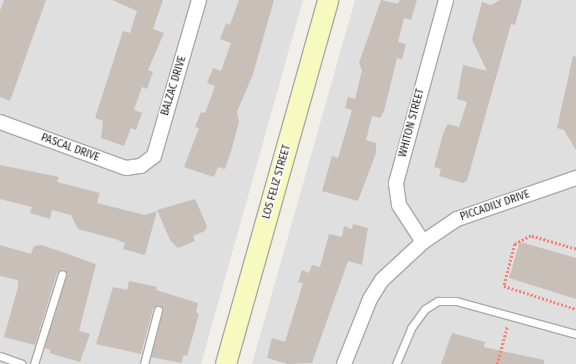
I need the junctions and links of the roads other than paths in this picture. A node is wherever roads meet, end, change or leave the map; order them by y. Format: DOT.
graph roads {
  1 [pos="199,0"];
  2 [pos="328,0"];
  3 [pos="446,0"];
  4 [pos="0,122"];
  5 [pos="141,166"];
  6 [pos="576,178"];
  7 [pos="423,242"];
  8 [pos="62,274"];
  9 [pos="158,310"];
  10 [pos="576,334"];
  11 [pos="0,356"];
  12 [pos="22,364"];
  13 [pos="34,364"];
  14 [pos="144,364"];
  15 [pos="226,364"];
  16 [pos="344,364"];
  17 [pos="396,364"];
  1 -- 5 [label="street, BALZAC DRIVE"];
  2 -- 15 [label="street, LOS FELIZ STREET"];
  3 -- 7 [label="street, WHITON STREET"];
  4 -- 5 [label="street, PASCAL DRIVE"];
  6 -- 7 [label="street, PICCADILY DRIVE"];
  7 -- 16 [label="street, PICCADILY DRIVE"];
  8 -- 13 [label="lane"];
  9 -- 14 [label="lane"];
  10 -- 17 [label="lane"];
  11 -- 12 [label="lane"];
}
